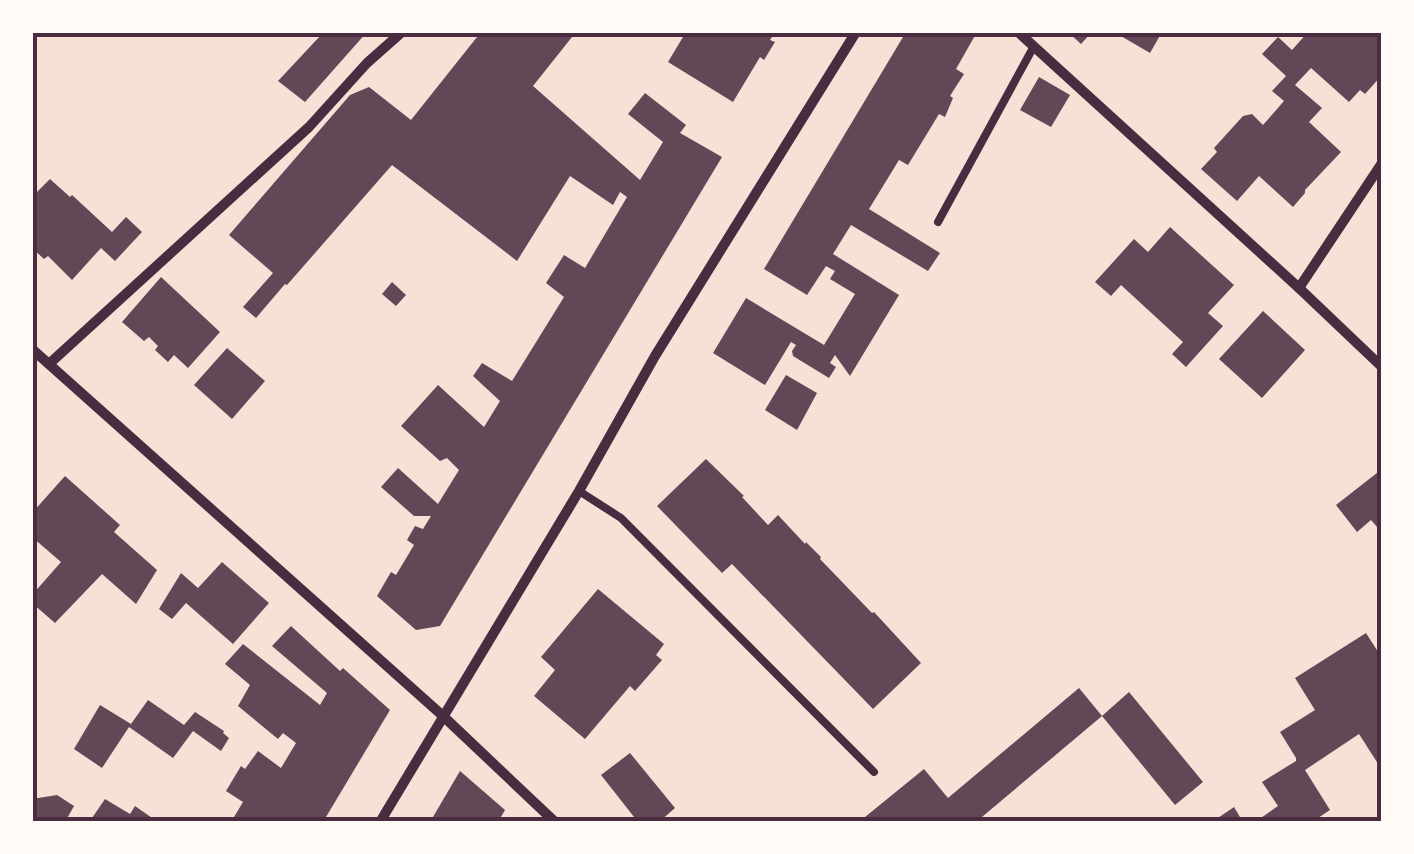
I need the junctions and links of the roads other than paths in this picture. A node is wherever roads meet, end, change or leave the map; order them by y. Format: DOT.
graph roads {
  1 [pos="402,32"];
  2 [pos="856,32"];
  3 [pos="1018,32"];
  4 [pos="1034,46"];
  5 [pos="1382,163"];
  6 [pos="938,222"];
  7 [pos="1299,288"];
  8 [pos="32,349"];
  9 [pos="49,364"];
  10 [pos="1382,367"];
  11 [pos="578,491"];
  12 [pos="442,716"];
  13 [pos="874,772"];
  14 [pos="380,822"];
  15 [pos="555,822"];
  1 -- 9 [label="street"];
  2 -- 11 [label="street"];
  3 -- 4 [label="street"];
  4 -- 6 [label="lane"];
  4 -- 7 [label="street"];
  5 -- 7 [label="street"];
  7 -- 10 [label="street"];
  8 -- 9 [label="street"];
  9 -- 12 [label="street"];
  11 -- 12 [label="street"];
  11 -- 13 [label="lane"];
  12 -- 14 [label="street"];
  12 -- 15 [label="street"];
}
